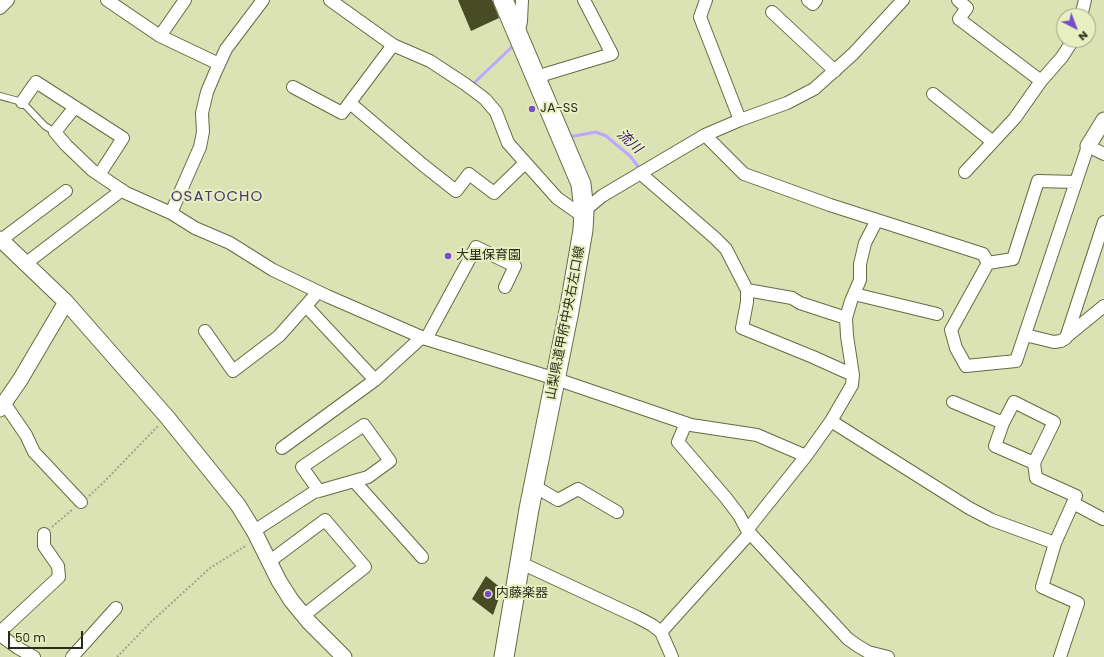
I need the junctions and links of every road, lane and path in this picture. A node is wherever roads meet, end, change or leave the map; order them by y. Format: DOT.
graph roads {
  1 [pos="8,0"];
  2 [pos="106,0"];
  3 [pos="185,0"];
  4 [pos="263,0"];
  5 [pos="330,0"];
  6 [pos="503,0"];
  7 [pos="522,0"];
  8 [pos="584,0"];
  9 [pos="706,0"];
  10 [pos="808,0"];
  11 [pos="816,0"];
  12 [pos="903,0"];
  13 [pos="958,0"];
  14 [pos="0,8"];
  15 [pos="772,12"];
  16 [pos="160,36"];
  17 [pos="521,42"];
  18 [pos="393,45"];
  19 [pos="1068,48"];
  20 [pos="219,64"];
  21 [pos="835,71"];
  22 [pos="540,75"];
  23 [pos="1041,81"];
  24 [pos="293,87"];
  25 [pos="933,94"];
  26 [pos="0,96"];
  27 [pos="22,102"];
  28 [pos="350,103"];
  29 [pos="75,107"];
  30 [pos="740,120"];
  31 [pos="1104,120"];
  32 [pos="55,132"];
  33 [pos="705,135"];
  34 [pos="993,142"];
  35 [pos="1088,146"];
  36 [pos="1104,154"];
  37 [pos="525,163"];
  38 [pos="965,172"];
  39 [pos="640,173"];
  40 [pos="99,175"];
  41 [pos="1076,182"];
  42 [pos="122,190"];
  43 [pos="66,191"];
  44 [pos="171,213"];
  45 [pos="584,214"];
  46 [pos="877,220"];
  47 [pos="1104,222"];
  48 [pos="0,240"];
  49 [pos="988,263"];
  50 [pos="25,264"];
  51 [pos="505,287"];
  52 [pos="747,290"];
  53 [pos="318,292"];
  54 [pos="854,294"];
  55 [pos="66,302"];
  56 [pos="306,306"];
  57 [pos="1104,306"];
  58 [pos="937,314"];
  59 [pos="846,318"];
  60 [pos="205,331"];
  61 [pos="1025,335"];
  62 [pos="424,338"];
  63 [pos="1066,338"];
  64 [pos="853,375"];
  65 [pos="556,379"];
  66 [pos="375,380"];
  67 [pos="953,402"];
  68 [pos="2,406"];
  69 [pos="167,417"];
  70 [pos="831,421"];
  71 [pos="686,423"];
  72 [pos="1003,423"];
  73 [pos="282,448"];
  74 [pos="806,456"];
  75 [pos="1034,463"];
  76 [pos="354,481"];
  77 [pos="534,486"];
  78 [pos="319,491"];
  79 [pos="81,502"];
  80 [pos="1073,502"];
  81 [pos="617,512"];
  82 [pos="1103,519"];
  83 [pos="748,531"];
  84 [pos="44,534"];
  85 [pos="256,535"];
  86 [pos="1055,543"];
  87 [pos="422,557"];
  88 [pos="270,561"];
  89 [pos="520,563"];
  90 [pos="116,608"];
  91 [pos="303,616"];
  92 [pos="661,632"];
  93 [pos="0,634"];
  94 [pos="34,657"];
  95 [pos="72,657"];
  96 [pos="117,657"];
  97 [pos="344,657"];
  98 [pos="504,657"];
  99 [pos="672,657"];
  100 [pos="888,657"];
  101 [pos="1060,657"];
  1 -- 14 [label="street"];
  2 -- 16 [label="street"];
  3 -- 16 [label="street"];
  4 -- 20 [label="street"];
  5 -- 18 [label="street"];
  6 -- 17 [label="main road, 山梨県道甲府中央右左口線"];
  7 -- 17 [label="street"];
  8 -- 22 [label="street"];
  9 -- 30 [label="street"];
  10 -- 11 [label="street"];
  12 -- 21 [label="street"];
  13 -- 23 [label="street"];
  15 -- 21 [label="street"];
  16 -- 20 [label="street"];
  17 -- 22 [label="main road, 山梨県道甲府中央右左口線"];
  18 -- 28 [label="street"];
  18 -- 37 [label="street"];
  19 -- 23 [label="street"];
  20 -- 44 [label="street"];
  21 -- 30 [label="street"];
  22 -- 45 [label="main road, 山梨県道甲府中央右左口線"];
  23 -- 34 [label="street"];
  24 -- 28 [label="street"];
  25 -- 34 [label="street"];
  26 -- 27 [label="lane"];
  27 -- 29 [label="street"];
  27 -- 32 [label="lane"];
  28 -- 37 [label="street"];
  29 -- 32 [label="street"];
  29 -- 40 [label="street"];
  30 -- 33 [label="street"];
  31 -- 35 [label="street"];
  32 -- 40 [label="street"];
  33 -- 39 [label="street"];
  33 -- 46 [label="street"];
  34 -- 38 [label="street"];
  35 -- 36 [label="street"];
  35 -- 41 [label="street"];
  37 -- 45 [label="street"];
  39 -- 45 [label="street"];
  39 -- 52 [label="street"];
  40 -- 42 [label="street"];
  41 -- 49 [label="street"];
  41 -- 61 [label="street"];
  42 -- 44 [label="street"];
  42 -- 50 [label="street"];
  43 -- 48 [label="street"];
  44 -- 53 [label="street"];
  45 -- 65 [label="main road, 山梨県道甲府中央右左口線"];
  46 -- 49 [label="street"];
  46 -- 54 [label="street"];
  47 -- 63 [label="street"];
  48 -- 50 [label="street"];
  49 -- 61 [label="street"];
  50 -- 55 [label="street"];
  51 -- 62 [label="street"];
  52 -- 59 [label="street"];
  52 -- 64 [label="street"];
  53 -- 56 [label="street"];
  53 -- 62 [label="street"];
  54 -- 58 [label="street"];
  54 -- 59 [label="street"];
  55 -- 68 [label="street"];
  55 -- 69 [label="street"];
  56 -- 60 [label="street"];
  56 -- 66 [label="street"];
  57 -- 63 [label="street"];
  59 -- 64 [label="street"];
  61 -- 63 [label="street"];
  62 -- 65 [label="street"];
  62 -- 66 [label="street"];
  64 -- 70 [label="street"];
  65 -- 71 [label="street"];
  65 -- 77 [label="main road, 山梨県道甲府中央右左口線"];
  66 -- 73 [label="street"];
  67 -- 72 [label="street"];
  68 -- 79 [label="street"];
  69 -- 79 [label="path"];
  69 -- 85 [label="street"];
  70 -- 74 [label="street"];
  70 -- 86 [label="street"];
  71 -- 74 [label="street"];
  71 -- 83 [label="street"];
  72 -- 75 [label="street"];
  72 -- 75 [label="street"];
  74 -- 83 [label="street"];
  75 -- 80 [label="street"];
  76 -- 78 [label="street"];
  76 -- 78 [label="street"];
  76 -- 87 [label="street"];
  77 -- 81 [label="street"];
  77 -- 89 [label="main road, 山梨県道甲府中央右左口線"];
  78 -- 85 [label="street"];
  79 -- 84 [label="path"];
  80 -- 82 [label="street"];
  80 -- 86 [label="street"];
  83 -- 92 [label="street"];
  83 -- 100 [label="street"];
  84 -- 93 [label="street"];
  85 -- 88 [label="street"];
  85 -- 96 [label="path"];
  86 -- 101 [label="street"];
  88 -- 91 [label="street"];
  88 -- 91 [label="street"];
  89 -- 92 [label="street"];
  89 -- 98 [label="main road, 山梨県道甲府中央右左口線"];
  90 -- 95 [label="street"];
  91 -- 97 [label="street"];
  92 -- 99 [label="street"];
  93 -- 94 [label="street"];
}
